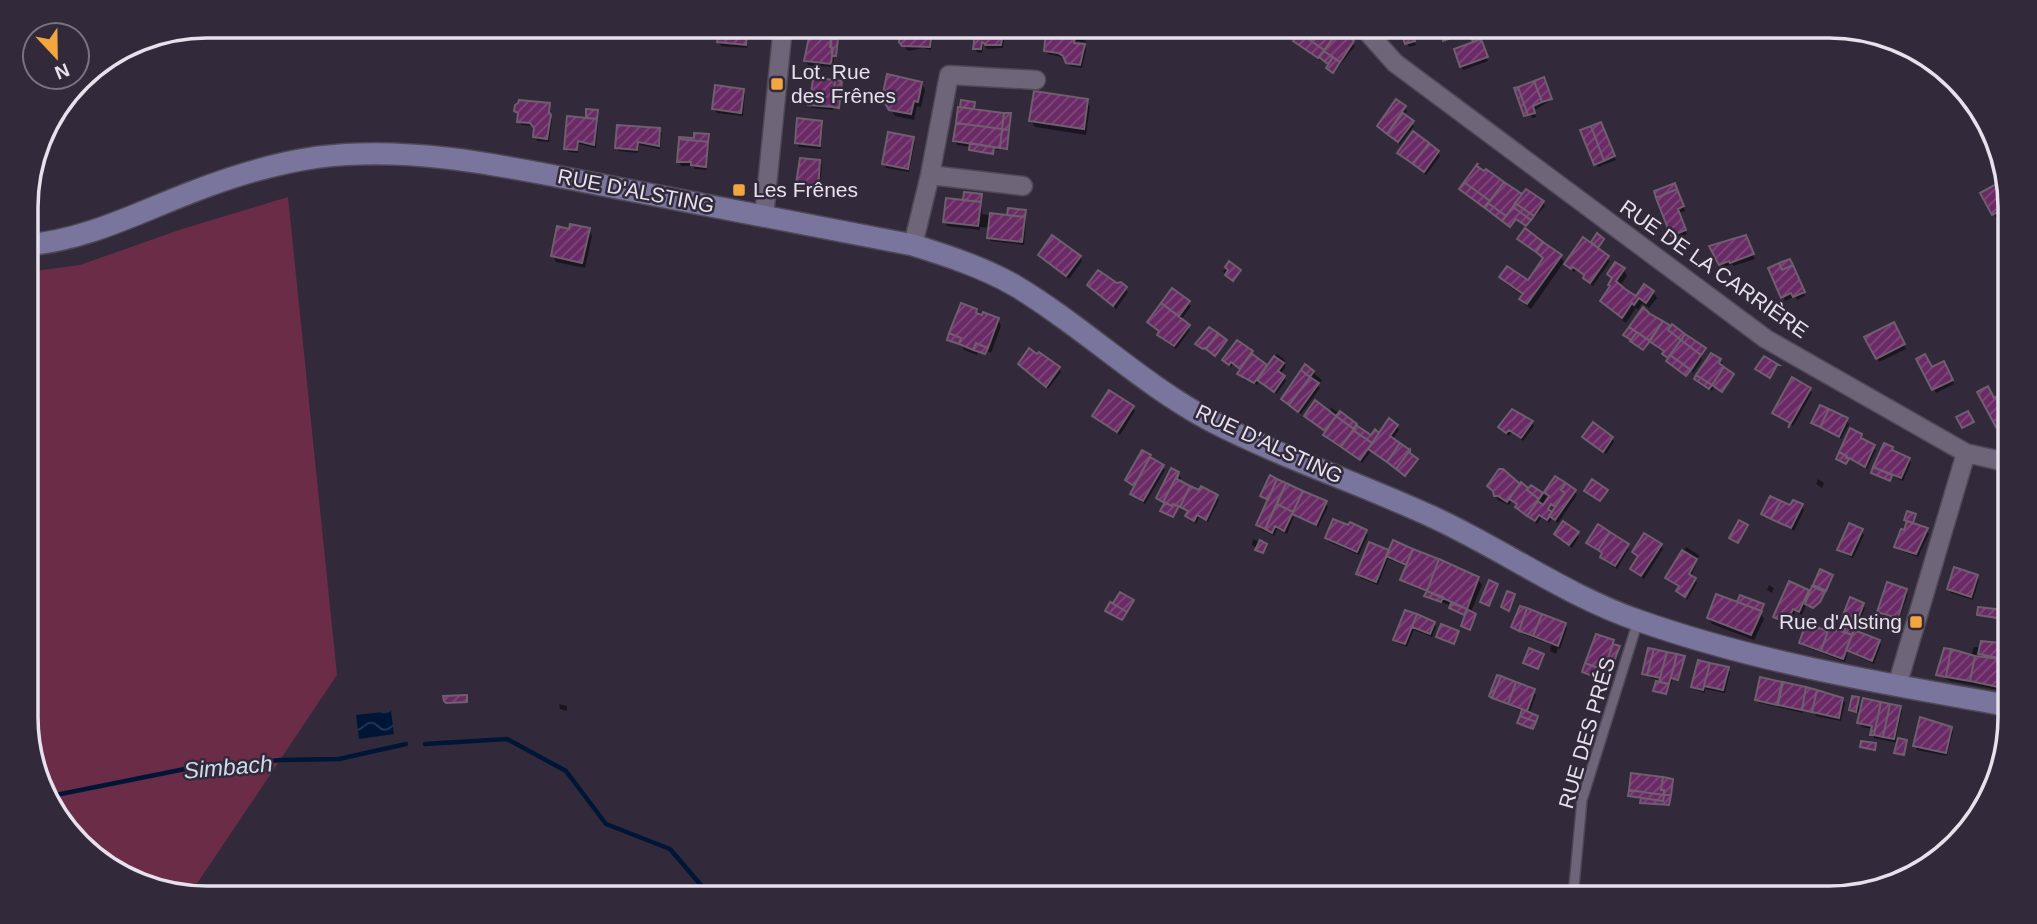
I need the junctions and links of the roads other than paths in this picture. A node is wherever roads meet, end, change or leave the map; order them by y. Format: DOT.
graph roads {
  1 [pos="782,38"];
  2 [pos="1373,38"];
  3 [pos="1035,80"];
  4 [pos="930,175"];
  5 [pos="1023,186"];
  6 [pos="764,216"];
  7 [pos="39,244"];
  8 [pos="913,245"];
  9 [pos="1966,453"];
  10 [pos="1998,460"];
  11 [pos="1638,621"];
  12 [pos="1897,685"];
  13 [pos="1998,704"];
  14 [pos="1574,885"];
  1 -- 6 [label="street"];
  2 -- 9 [label="street, RUE DE LA CARRIÈRE"];
  3 -- 4 [label="street"];
  4 -- 5 [label="street"];
  4 -- 8 [label="street"];
  6 -- 7 [label="main road, RUE D'ALSTING"];
  6 -- 8 [label="main road, RUE D'ALSTING"];
  8 -- 11 [label="main road, RUE D'ALSTING"];
  9 -- 10 [label="street, RUE DE LA CARRIÈRE"];
  9 -- 12 [label="street"];
  11 -- 12 [label="main road, RUE D'ALSTING"];
  11 -- 14 [label="lane, RUE DES PRÉS"];
  12 -- 13 [label="main road, RUE D'ALSTING"];
}
